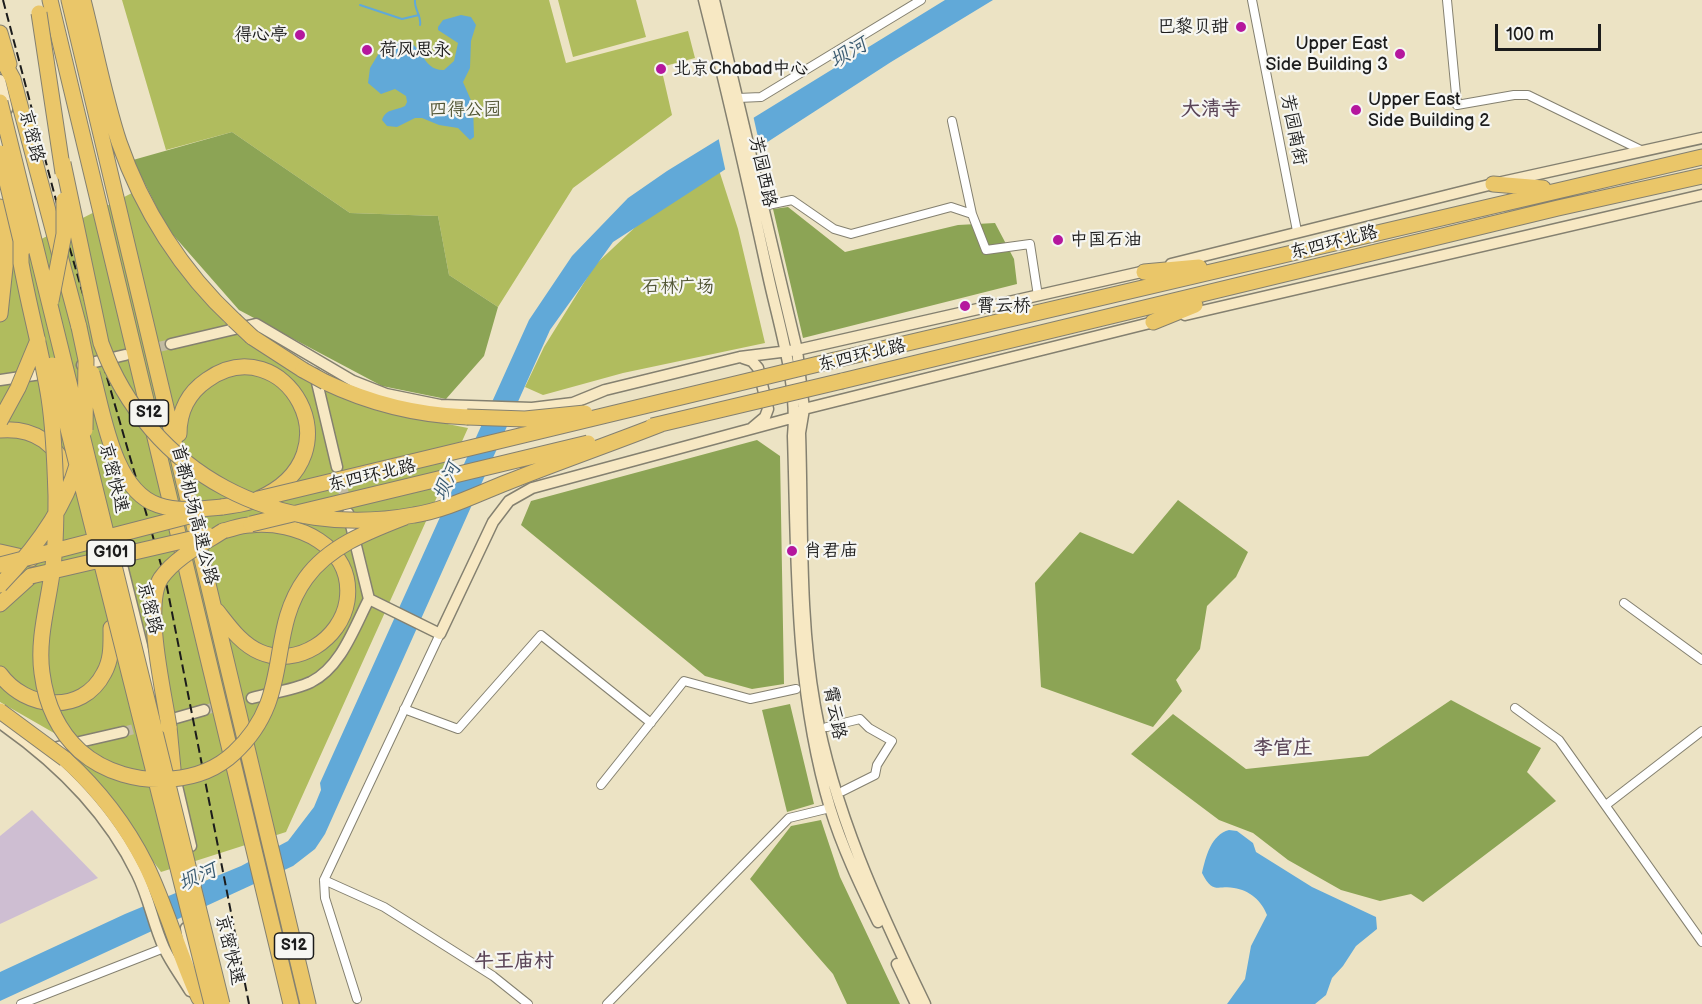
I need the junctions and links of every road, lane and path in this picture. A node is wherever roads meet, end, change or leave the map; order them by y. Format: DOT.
graph roads {
  1 [pos="50,0"];
  2 [pos="69,0"];
  3 [pos="83,0"];
  4 [pos="704,0"];
  5 [pos="714,0"];
  6 [pos="921,0"];
  7 [pos="1252,0"];
  8 [pos="1447,0"];
  9 [pos="37,6"];
  10 [pos="0,33"];
  11 [pos="0,55"];
  12 [pos="6,80"];
  13 [pos="0,102"];
  14 [pos="736,103"];
  15 [pos="952,121"];
  16 [pos="1702,138"];
  17 [pos="1643,151"];
  18 [pos="0,153"];
  19 [pos="1702,157"];
  20 [pos="63,163"];
  21 [pos="0,165"];
  22 [pos="749,168"];
  23 [pos="1702,176"];
  24 [pos="1493,184"];
  25 [pos="1555,190"];
  26 [pos="1702,195"];
  27 [pos="763,206"];
  28 [pos="0,207"];
  29 [pos="972,214"];
  30 [pos="1298,231"];
  31 [pos="21,240"];
  32 [pos="1250,263"];
  33 [pos="1144,272"];
  34 [pos="1239,286"];
  35 [pos="1038,296"];
  36 [pos="0,314"];
  37 [pos="1153,322"];
  38 [pos="78,327"];
  39 [pos="171,344"];
  40 [pos="797,350"];
  41 [pos="785,353"];
  42 [pos="124,355"];
  43 [pos="740,357"];
  44 [pos="308,364"];
  45 [pos="82,365"];
  46 [pos="41,374"];
  47 [pos="0,380"];
  48 [pos="804,408"];
  49 [pos="629,410"];
  50 [pos="470,412"];
  51 [pos="795,417"];
  52 [pos="661,424"];
  53 [pos="3,427"];
  54 [pos="750,430"];
  55 [pos="179,458"];
  56 [pos="337,467"];
  57 [pos="72,477"];
  58 [pos="258,499"];
  59 [pos="222,507"];
  60 [pos="348,513"];
  61 [pos="405,517"];
  62 [pos="251,524"];
  63 [pos="223,531"];
  64 [pos="0,552"];
  65 [pos="31,559"];
  66 [pos="0,565"];
  67 [pos="31,576"];
  68 [pos="0,584"];
  69 [pos="369,599"];
  70 [pos="1624,603"];
  71 [pos="0,604"];
  72 [pos="214,606"];
  73 [pos="111,628"];
  74 [pos="440,634"];
  75 [pos="1702,660"];
  76 [pos="3,678"];
  77 [pos="796,689"];
  78 [pos="252,698"];
  79 [pos="1515,708"];
  80 [pos="404,709"];
  81 [pos="204,710"];
  82 [pos="0,711"];
  83 [pos="173,722"];
  84 [pos="0,723"];
  85 [pos="651,723"];
  86 [pos="828,727"];
  87 [pos="1702,731"];
  88 [pos="123,732"];
  89 [pos="39,752"];
  90 [pos="173,769"];
  91 [pos="601,785"];
  92 [pos="843,791"];
  93 [pos="1606,806"];
  94 [pos="830,808"];
  95 [pos="256,823"];
  96 [pos="324,880"];
  97 [pos="149,886"];
  98 [pos="171,937"];
  99 [pos="1702,942"];
  100 [pos="357,999"];
  101 [pos="202,1002"];
  102 [pos="21,1004"];
  103 [pos="222,1004"];
  104 [pos="229,1004"];
  105 [pos="291,1004"];
  106 [pos="308,1004"];
  107 [pos="528,1004"];
  108 [pos="607,1004"];
  109 [pos="916,1004"];
  110 [pos="925,1004"];
  1 -- 95 [label="highway, 首都机场高速公路 / S12"];
  2 -- 55 [label="highway, 首都机场高速公路 / S12"];
  3 -- 44 [label="highway, bridge"];
  4 -- 14 [label="street, 芳园西路"];
  5 -- 14 [label="street, 芳园西路"];
  6 -- 14 [label="street"];
  7 -- 30 [label="street, 芳园南街"];
  8 -- 17 [label="street"];
  9 -- 20 [label="highway, bridge"];
  10 -- 12 [label="highway"];
  11 -- 12 [label="highway"];
  12 -- 38 [label="highway"];
  12 -- 90 [label="street, 京密路 / G101"];
  13 -- 103 [label="highway, 京密快速 / G101, bridge"];
  14 -- 22 [label="street, 芳园西路"];
  15 -- 29 [label="street"];
  16 -- 17 [label="street, 东四环北路"];
  17 -- 24 [label="street, 东四环北路"];
  18 -- 31 [label="highway, 京密快速 / G101, bridge"];
  19 -- 25 [label="highway, 东四环北路"];
  20 -- 53 [label="highway, bridge"];
  20 -- 61 [label="highway, bridge"];
  21 -- 57 [label="street, 京密路 / G101"];
  22 -- 27 [label="street, 芳园西路"];
  22 -- 41 [label="street, 芳园西路"];
  23 -- 34 [label="highway, 东四环北路"];
  24 -- 25 [label="highway"];
  24 -- 30 [label="street, 东四环北路"];
  25 -- 32 [label="highway, 东四环北路"];
  26 -- 37 [label="street, 东四环北路"];
  27 -- 29 [label="street"];
  27 -- 40 [label="street, 芳园西路"];
  28 -- 36 [label="highway"];
  29 -- 35 [label="street"];
  30 -- 33 [label="street, 东四环北路"];
  31 -- 61 [label="highway, bridge"];
  31 -- 101 [label="highway, 京密快速 / G101, bridge"];
  32 -- 33 [label="highway"];
  32 -- 49 [label="highway, 东四环北路, bridge"];
  33 -- 35 [label="street, 东四环北路"];
  34 -- 37 [label="highway"];
  34 -- 52 [label="highway, 东四环北路, bridge"];
  35 -- 40 [label="street, 东四环北路"];
  37 -- 48 [label="street, 东四环北路"];
  38 -- 59 [label="highway, bridge"];
  38 -- 68 [label="highway, bridge"];
  39 -- 44 [label="street, 东四环北路"];
  40 -- 41 [label="street, 东四环北路"];
  40 -- 48 [label="street, 芳园西路"];
  41 -- 43 [label="street, 东四环北路"];
  41 -- 51 [label="street, 芳园西路"];
  42 -- 45 [label="street"];
  43 -- 50 [label="street, 东四环北路"];
  43 -- 54 [label="street"];
  44 -- 50 [label="street, 东四环北路"];
  44 -- 50 [label="highway, bridge"];
  44 -- 56 [label="street"];
  46 -- 47 [label="street"];
  48 -- 51 [label="street"];
  48 -- 110 [label="street, 霄云路"];
  49 -- 50 [label="highway, bridge"];
  49 -- 58 [label="highway, 东四环北路, bridge"];
  51 -- 54 [label="street"];
  51 -- 94 [label="street, 霄云路"];
  52 -- 61 [label="highway, bridge"];
  52 -- 62 [label="highway, 东四环北路, bridge"];
  53 -- 57 [label="highway"];
  54 -- 74 [label="street"];
  55 -- 58 [label="highway"];
  55 -- 72 [label="highway, 首都机场高速公路 / S12"];
  57 -- 73 [label="street, 京密路 / G101"];
  58 -- 59 [label="highway, 东四环北路, bridge"];
  59 -- 65 [label="highway, bridge"];
  60 -- 69 [label="street"];
  62 -- 63 [label="highway, 东四环北路"];
  62 -- 72 [label="highway, bridge"];
  63 -- 67 [label="highway, 东四环北路, bridge"];
  63 -- 83 [label="highway, bridge"];
  64 -- 65 [label="highway"];
  65 -- 66 [label="highway, bridge"];
  67 -- 68 [label="highway, 东四环北路"];
  67 -- 71 [label="highway"];
  69 -- 74 [label="street"];
  69 -- 78 [label="street"];
  70 -- 75 [label="street"];
  72 -- 95 [label="highway, 首都机场高速公路 / S12"];
  73 -- 76 [label="highway"];
  73 -- 98 [label="street, 京密路 / G101"];
  74 -- 80 [label="street"];
  77 -- 85 [label="street"];
  79 -- 93 [label="street"];
  80 -- 85 [label="street"];
  80 -- 96 [label="street"];
  81 -- 83 [label="street"];
  82 -- 97 [label="highway, bridge"];
  83 -- 90 [label="highway"];
  84 -- 89 [label="street"];
  85 -- 91 [label="street"];
  86 -- 92 [label="street"];
  87 -- 93 [label="street"];
  88 -- 89 [label="street"];
  89 -- 97 [label="street"];
  90 -- 104 [label="street, 京密路 / G101"];
  93 -- 99 [label="street"];
  94 -- 108 [label="street"];
  94 -- 109 [label="street, 霄云路"];
  95 -- 105 [label="highway, 首都机场高速公路 / S12"];
  95 -- 106 [label="highway, 首都机场高速公路 / S12"];
  96 -- 100 [label="street"];
  96 -- 107 [label="street"];
  97 -- 98 [label="highway"];
  98 -- 101 [label="highway"];
  98 -- 102 [label="street"];
}
